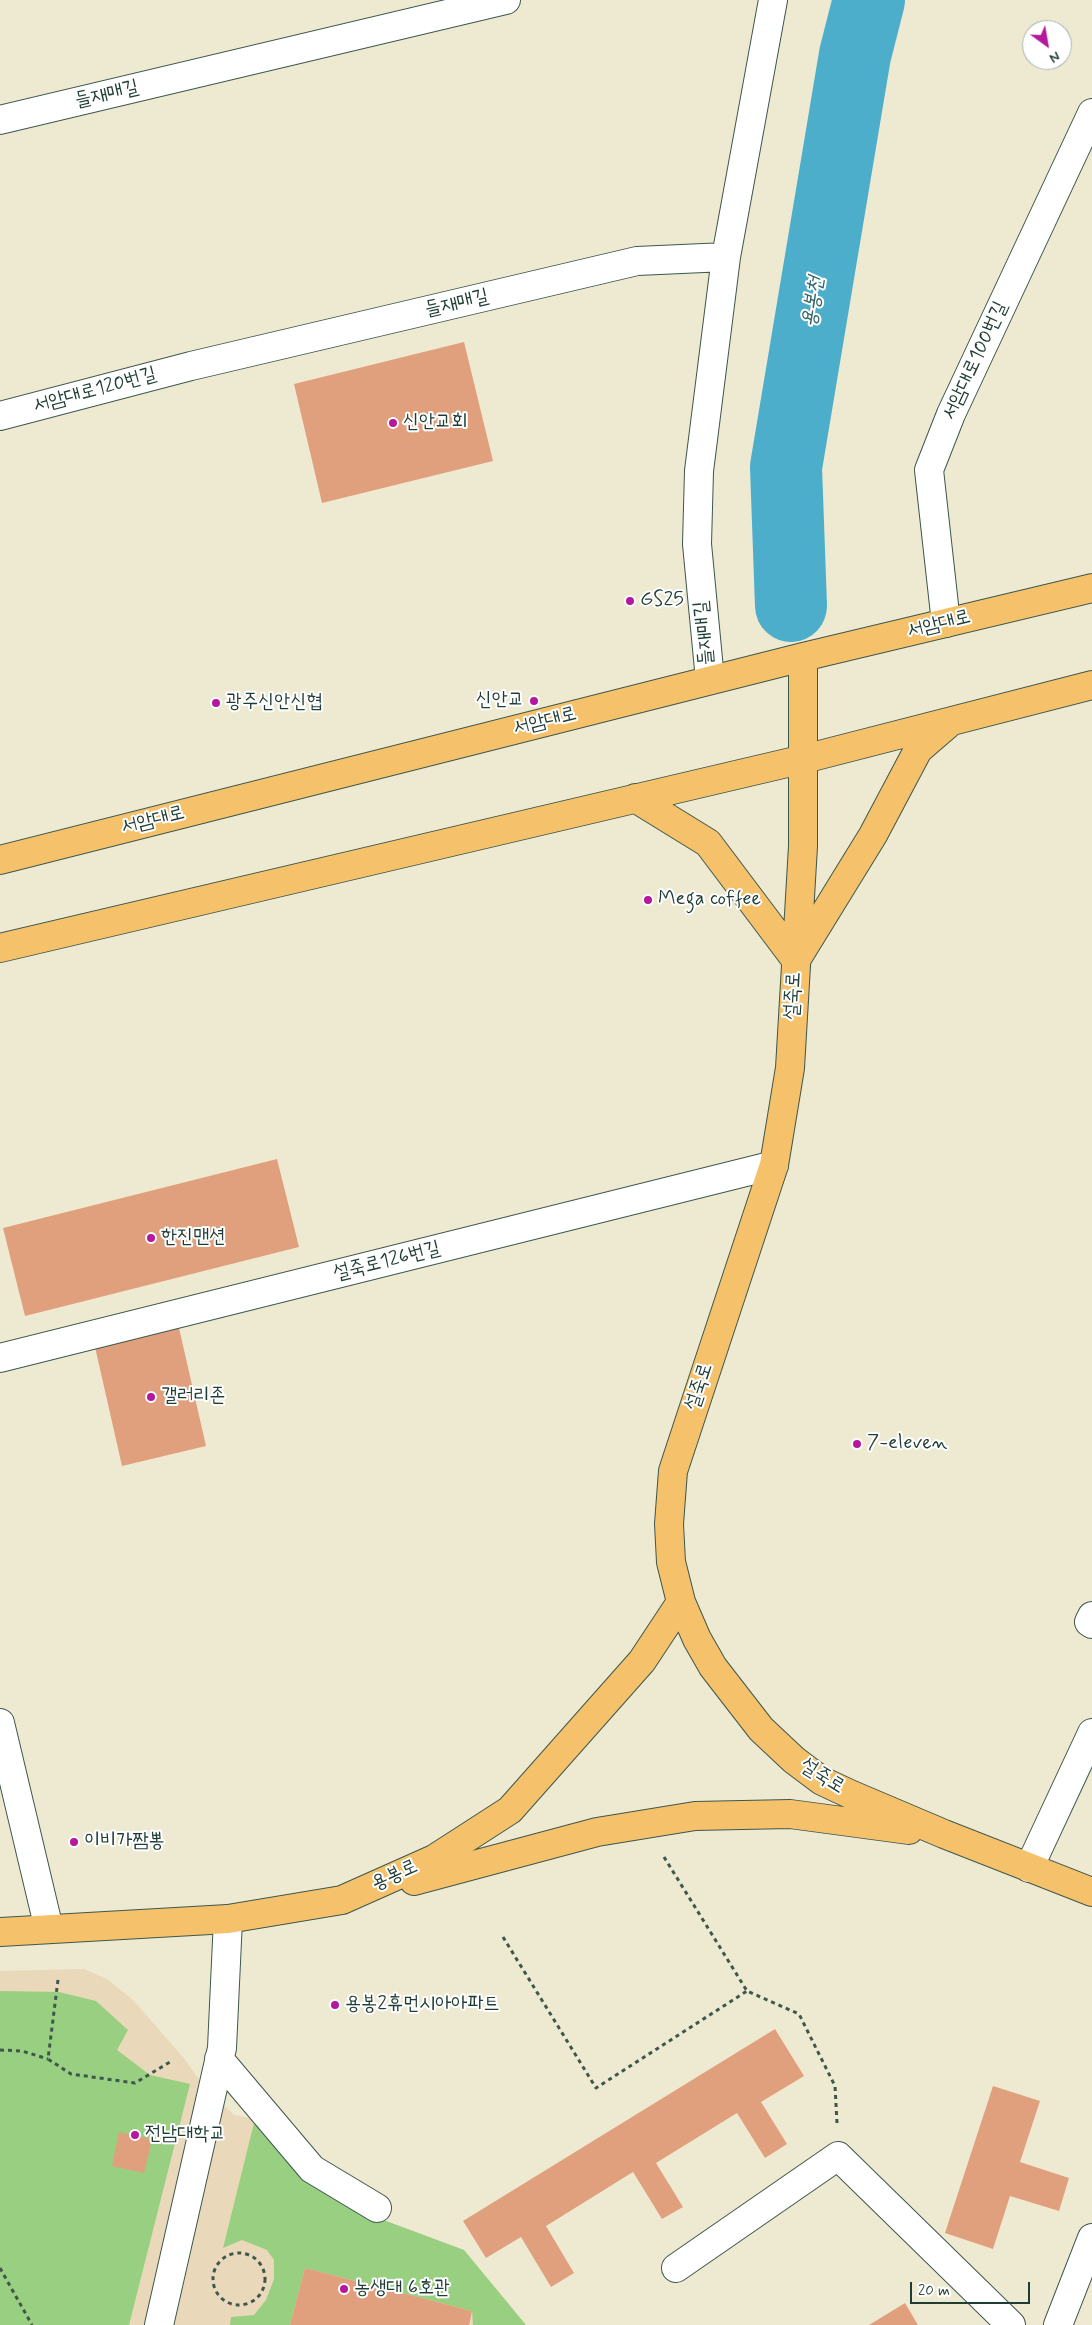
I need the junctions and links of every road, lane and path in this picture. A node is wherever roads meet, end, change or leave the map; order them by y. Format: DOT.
graph roads {
  1 [pos="506,0"];
  2 [pos="773,0"];
  3 [pos="1092,113"];
  4 [pos="0,120"];
  5 [pos="726,257"];
  6 [pos="190,366"];
  7 [pos="0,416"];
  8 [pos="1092,588"];
  9 [pos="946,624"];
  10 [pos="803,657"];
  11 [pos="722,678"];
  12 [pos="1092,685"];
  13 [pos="953,720"];
  14 [pos="804,759"];
  15 [pos="635,798"];
  16 [pos="0,860"];
  17 [pos="0,948"];
  18 [pos="796,960"];
  19 [pos="774,1165"];
  20 [pos="0,1358"];
  21 [pos="681,1602"];
  22 [pos="1092,1616"];
  23 [pos="1092,1624"];
  24 [pos="0,1723"];
  25 [pos="1092,1733"];
  26 [pos="944,1834"];
  27 [pos="660,1851"];
  28 [pos="1029,1868"];
  29 [pos="1092,1892"];
  30 [pos="342,1900"];
  31 [pos="228,1919"];
  32 [pos="49,1930"];
  33 [pos="0,1932"];
  34 [pos="503,1937"];
  35 [pos="58,1980"];
  36 [pos="747,1990"];
  37 [pos="0,2050"];
  38 [pos="48,2059"];
  39 [pos="219,2059"];
  40 [pos="170,2062"];
  41 [pos="838,2156"];
  42 [pos="377,2208"];
  43 [pos="1092,2238"];
  44 [pos="0,2268"];
  45 [pos="676,2268"];
  46 [pos="214,2286"];
  47 [pos="32,2325"];
  48 [pos="159,2325"];
  49 [pos="1011,2325"];
  50 [pos="1058,2325"];
  1 -- 4 [label="street, 들재매길"];
  2 -- 5 [label="street, 들재매길"];
  3 -- 9 [label="street, 서암대로100번길"];
  5 -- 6 [label="street, 들재매길"];
  5 -- 11 [label="street, 들재매길"];
  6 -- 7 [label="street, 서암대로120번길"];
  8 -- 9 [label="main road, 서암대로"];
  9 -- 10 [label="main road, 서암대로"];
  10 -- 11 [label="main road, 서암대로"];
  10 -- 14 [label="main road, 설죽로"];
  11 -- 16 [label="main road, 서암대로"];
  12 -- 13 [label="main road"];
  13 -- 14 [label="main road"];
  13 -- 18 [label="main road"];
  14 -- 15 [label="main road"];
  14 -- 18 [label="main road, 설죽로"];
  15 -- 17 [label="main road"];
  15 -- 18 [label="main road"];
  18 -- 19 [label="main road, 설죽로"];
  19 -- 20 [label="street, 설죽로126번길"];
  19 -- 21 [label="main road, 설죽로"];
  21 -- 26 [label="main road, 설죽로"];
  21 -- 30 [label="main road, 용봉로"];
  22 -- 23 [label="street"];
  24 -- 32 [label="street"];
  25 -- 28 [label="street"];
  26 -- 28 [label="main road, 설죽로"];
  26 -- 30 [label="main road"];
  27 -- 36 [label="path"];
  28 -- 29 [label="main road, 설죽로"];
  30 -- 31 [label="main road, 용봉로"];
  31 -- 32 [label="main road, 용봉로"];
  31 -- 39 [label="street"];
  32 -- 33 [label="main road, 용봉로"];
  34 -- 36 [label="path"];
  35 -- 38 [label="path"];
  36 -- 41 [label="path"];
  37 -- 38 [label="path"];
  38 -- 40 [label="path"];
  39 -- 42 [label="street"];
  39 -- 48 [label="street"];
  41 -- 45 [label="street"];
  41 -- 49 [label="street"];
  43 -- 50 [label="street"];
  44 -- 47 [label="path"];
  46 -- 46 [label="path"];
}
